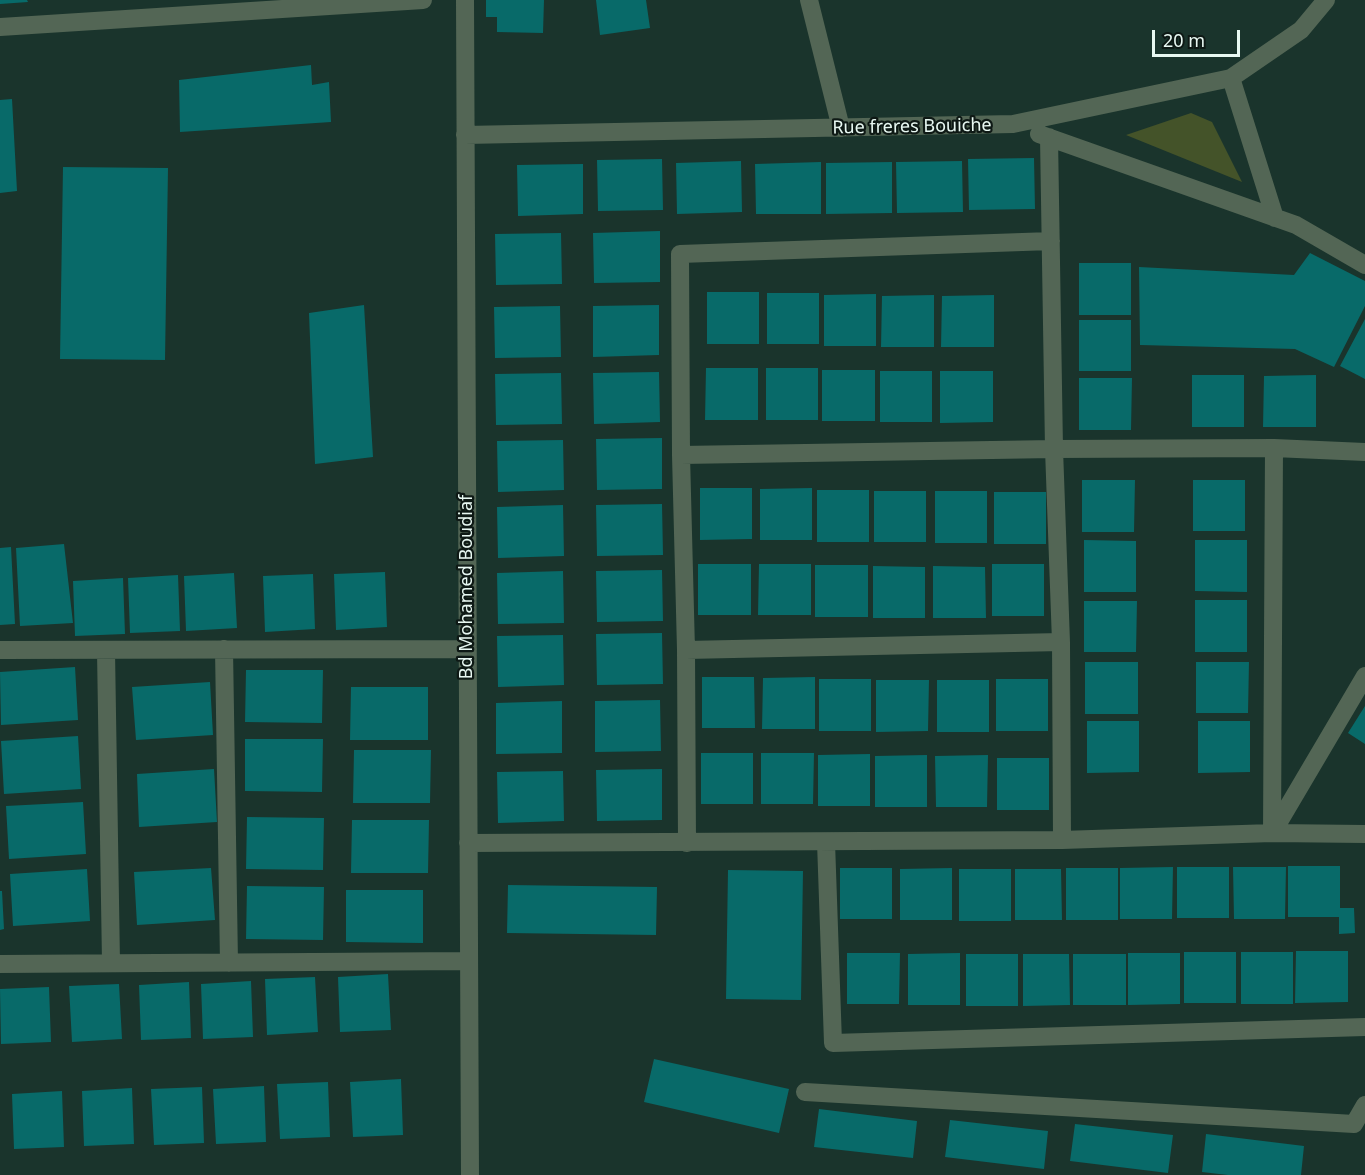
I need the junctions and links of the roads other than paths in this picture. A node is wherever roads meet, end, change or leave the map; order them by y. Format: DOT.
graph roads {
  1 [pos="423,0"];
  2 [pos="465,0"];
  3 [pos="809,0"];
  4 [pos="1326,0"];
  5 [pos="356,2"];
  6 [pos="0,27"];
  7 [pos="1231,78"];
  8 [pos="1013,124"];
  9 [pos="841,128"];
  10 [pos="465,135"];
  11 [pos="1049,137"];
  12 [pos="1275,218"];
  13 [pos="1050,241"];
  14 [pos="1365,265"];
  15 [pos="1054,448"];
  16 [pos="1274,448"];
  17 [pos="1365,452"];
  18 [pos="681,455"];
  19 [pos="1061,642"];
  20 [pos="224,648"];
  21 [pos="468,649"];
  22 [pos="0,650"];
  23 [pos="686,650"];
  24 [pos="106,651"];
  25 [pos="1365,676"];
  26 [pos="1272,833"];
  27 [pos="1365,834"];
  28 [pos="1062,840"];
  29 [pos="826,842"];
  30 [pos="468,843"];
  31 [pos="687,843"];
  32 [pos="469,961"];
  33 [pos="111,963"];
  34 [pos="229,963"];
  35 [pos="0,964"];
  36 [pos="1365,1027"];
  37 [pos="805,1092"];
  38 [pos="1365,1105"];
  39 [pos="470,1175"];
  1 -- 5 [label="street"];
  2 -- 10 [label="street, Bd Mohamed Boudiaf"];
  3 -- 9 [label="street"];
  4 -- 7 [label="street, Rue freres Bouiche"];
  5 -- 6 [label="street"];
  7 -- 8 [label="street, Rue freres Bouiche"];
  7 -- 12 [label="street"];
  8 -- 9 [label="street, Rue freres Bouiche"];
  8 -- 11 [label="street"];
  9 -- 10 [label="street, Rue freres Bouiche"];
  10 -- 21 [label="street, Bd Mohamed Boudiaf"];
  11 -- 12 [label="street"];
  11 -- 13 [label="street"];
  12 -- 14 [label="street"];
  13 -- 15 [label="street"];
  13 -- 18 [label="street"];
  15 -- 16 [label="street"];
  15 -- 18 [label="street"];
  15 -- 19 [label="street"];
  16 -- 17 [label="street"];
  16 -- 26 [label="street"];
  18 -- 23 [label="street"];
  19 -- 23 [label="street"];
  19 -- 28 [label="street"];
  20 -- 21 [label="street"];
  20 -- 24 [label="street"];
  20 -- 34 [label="street"];
  21 -- 30 [label="street, Bd Mohamed Boudiaf"];
  22 -- 24 [label="street"];
  23 -- 31 [label="street"];
  24 -- 33 [label="street"];
  25 -- 26 [label="street"];
  26 -- 27 [label="street"];
  26 -- 28 [label="street"];
  28 -- 29 [label="street"];
  29 -- 31 [label="street"];
  29 -- 36 [label="street"];
  30 -- 31 [label="street"];
  30 -- 32 [label="street, Bd Mohamed Boudiaf"];
  32 -- 34 [label="street"];
  32 -- 39 [label="street, Bd Mohamed Boudiaf"];
  33 -- 34 [label="street"];
  33 -- 35 [label="street"];
  37 -- 38 [label="street"];
}
